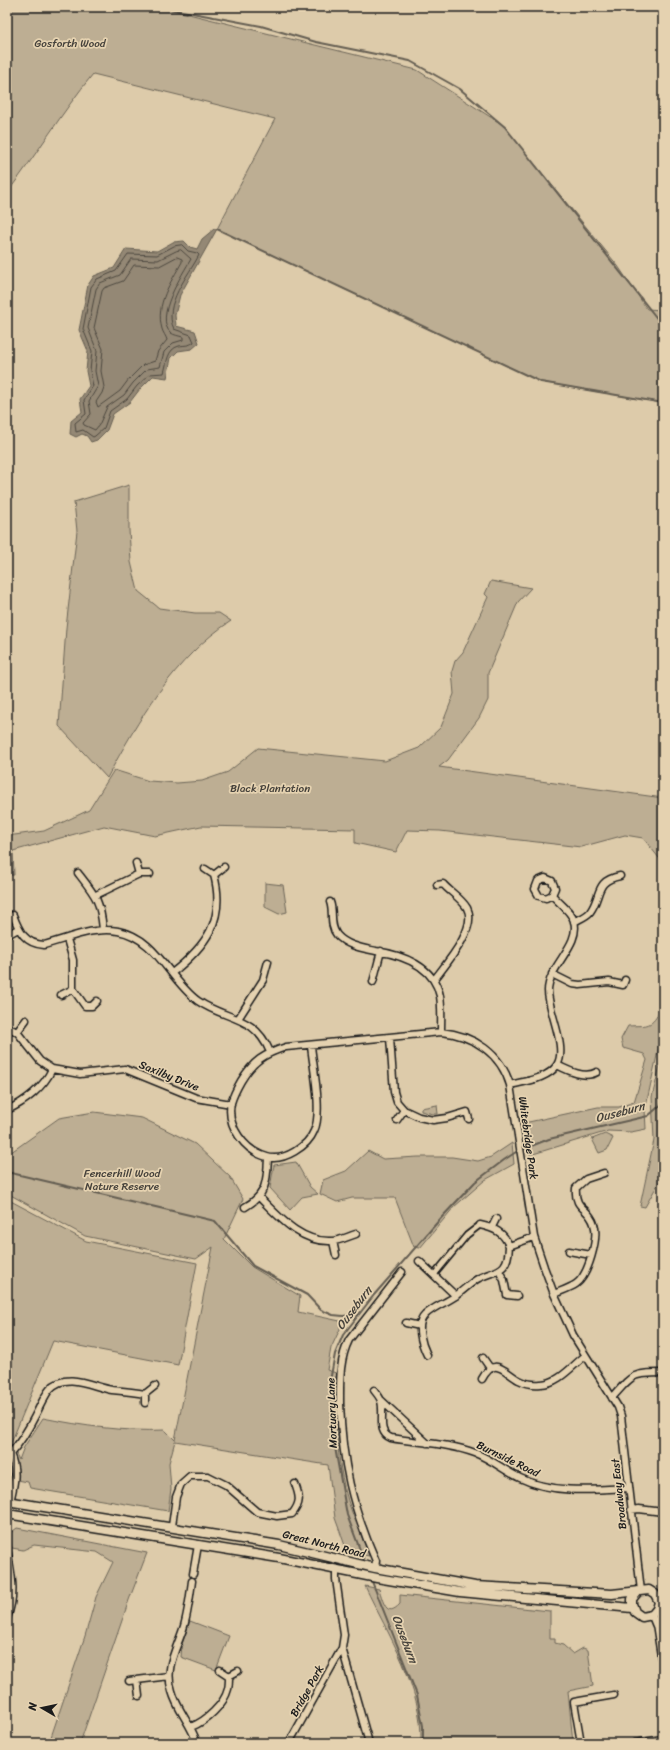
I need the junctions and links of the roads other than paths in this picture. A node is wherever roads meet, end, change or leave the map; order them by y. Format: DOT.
graph roads {
  1 [pos="136,863"];
  2 [pos="224,868"];
  3 [pos="205,869"];
  4 [pos="78,873"];
  5 [pos="139,874"];
  6 [pos="150,874"];
  7 [pos="214,875"];
  8 [pos="620,876"];
  9 [pos="448,879"];
  10 [pos="96,895"];
  11 [pos="552,895"];
  12 [pos="333,905"];
  13 [pos="13,915"];
  14 [pos="574,922"];
  15 [pos="18,929"];
  16 [pos="103,929"];
  17 [pos="7,935"];
  18 [pos="67,939"];
  19 [pos="381,951"];
  20 [pos="268,962"];
  21 [pos="172,973"];
  22 [pos="552,974"];
  23 [pos="434,980"];
  24 [pos="373,982"];
  25 [pos="624,985"];
  26 [pos="73,989"];
  27 [pos="61,994"];
  28 [pos="97,1001"];
  29 [pos="238,1019"];
  30 [pos="26,1020"];
  31 [pos="7,1027"];
  32 [pos="17,1032"];
  33 [pos="441,1032"];
  34 [pos="390,1038"];
  35 [pos="311,1046"];
  36 [pos="270,1052"];
  37 [pos="557,1066"];
  38 [pos="52,1069"];
  39 [pos="597,1072"];
  40 [pos="510,1085"];
  41 [pos="231,1104"];
  42 [pos="7,1110"];
  43 [pos="404,1110"];
  44 [pos="469,1119"];
  45 [pos="397,1120"];
  46 [pos="268,1158"];
  47 [pos="604,1173"];
  48 [pos="259,1197"];
  49 [pos="245,1207"];
  50 [pos="496,1219"];
  51 [pos="480,1225"];
  52 [pos="492,1227"];
  53 [pos="356,1234"];
  54 [pos="534,1237"];
  55 [pos="333,1241"];
  56 [pos="509,1246"];
  57 [pos="569,1251"];
  58 [pos="336,1255"];
  59 [pos="591,1255"];
  60 [pos="419,1261"];
  61 [pos="499,1271"];
  62 [pos="402,1272"];
  63 [pos="434,1275"];
  64 [pos="554,1294"];
  65 [pos="456,1296"];
  66 [pos="517,1296"];
  67 [pos="406,1323"];
  68 [pos="420,1326"];
  69 [pos="427,1355"];
  70 [pos="585,1356"];
  71 [pos="484,1358"];
  72 [pos="490,1368"];
  73 [pos="663,1373"];
  74 [pos="482,1379"];
  75 [pos="155,1386"];
  76 [pos="374,1390"];
  77 [pos="145,1394"];
  78 [pos="612,1398"];
  79 [pos="381,1400"];
  80 [pos="145,1403"];
  81 [pos="427,1443"];
  82 [pos="295,1484"];
  83 [pos="629,1488"];
  84 [pos="9,1502"];
  85 [pos="631,1510"];
  86 [pos="663,1512"];
  87 [pos="7,1514"];
  88 [pos="7,1524"];
  89 [pos="172,1526"];
  90 [pos="198,1545"];
  91 [pos="7,1548"];
  92 [pos="375,1568"];
  93 [pos="336,1569"];
  94 [pos="193,1574"];
  95 [pos="192,1581"];
  96 [pos="639,1592"];
  97 [pos="660,1598"];
  98 [pos="632,1608"];
  99 [pos="657,1613"];
  100 [pos="7,1618"];
  101 [pos="342,1648"];
  102 [pos="663,1666"];
  103 [pos="220,1670"];
  104 [pos="238,1671"];
  105 [pos="169,1676"];
  106 [pos="229,1676"];
  107 [pos="137,1680"];
  108 [pos="129,1681"];
  109 [pos="614,1695"];
  110 [pos="139,1696"];
  111 [pos="191,1727"];
  112 [pos="663,1739"];
  113 [pos="197,1743"];
  114 [pos="289,1743"];
  115 [pos="369,1743"];
  116 [pos="581,1743"];
  117 [pos="635,1743"];
  1 -- 5 [label="street"];
  2 -- 7 [label="street"];
  3 -- 7 [label="street"];
  4 -- 10 [label="street"];
  5 -- 6 [label="street"];
  5 -- 10 [label="street"];
  7 -- 21 [label="street"];
  8 -- 14 [label="street"];
  9 -- 23 [label="street"];
  10 -- 16 [label="street"];
  11 -- 14 [label="street"];
  12 -- 19 [label="street"];
  13 -- 15 [label="street"];
  14 -- 22 [label="street"];
  15 -- 17 [label="street"];
  15 -- 18 [label="street"];
  16 -- 18 [label="street"];
  16 -- 21 [label="street"];
  18 -- 26 [label="street"];
  19 -- 23 [label="street"];
  19 -- 24 [label="street"];
  20 -- 29 [label="street"];
  21 -- 29 [label="street"];
  22 -- 25 [label="street"];
  22 -- 37 [label="street"];
  23 -- 33 [label="street"];
  26 -- 27 [label="street"];
  26 -- 28 [label="street"];
  29 -- 36 [label="street"];
  30 -- 32 [label="street"];
  31 -- 32 [label="street"];
  32 -- 38 [label="street"];
  33 -- 34 [label="street, Whitebridge Park"];
  33 -- 40 [label="street, Whitebridge Park"];
  34 -- 35 [label="street, Whitebridge Park"];
  34 -- 43 [label="street"];
  35 -- 36 [label="street"];
  35 -- 46 [label="street"];
  36 -- 41 [label="street"];
  37 -- 39 [label="street"];
  37 -- 40 [label="street"];
  38 -- 41 [label="street, Saxilby Drive"];
  38 -- 42 [label="street"];
  40 -- 54 [label="street, Whitebridge Park"];
  41 -- 46 [label="street"];
  43 -- 44 [label="street"];
  43 -- 45 [label="street"];
  46 -- 48 [label="street"];
  47 -- 59 [label="street"];
  48 -- 49 [label="street"];
  48 -- 55 [label="street"];
  50 -- 52 [label="street"];
  51 -- 52 [label="street"];
  51 -- 63 [label="street"];
  52 -- 56 [label="street"];
  53 -- 55 [label="street"];
  54 -- 56 [label="street"];
  54 -- 64 [label="street, Whitebridge Park"];
  55 -- 58 [label="street"];
  56 -- 61 [label="street"];
  57 -- 59 [label="street"];
  59 -- 64 [label="street"];
  60 -- 63 [label="street"];
  61 -- 65 [label="street"];
  61 -- 66 [label="street"];
  62 -- 92 [label="street, Mortuary Lane"];
  63 -- 65 [label="street"];
  64 -- 70 [label="street, Whitebridge Park"];
  65 -- 68 [label="street"];
  67 -- 68 [label="street"];
  68 -- 69 [label="street"];
  70 -- 72 [label="street"];
  70 -- 78 [label="street, Whitebridge Park"];
  71 -- 72 [label="street"];
  72 -- 74 [label="street"];
  73 -- 78 [label="street"];
  75 -- 77 [label="street"];
  76 -- 79 [label="street"];
  77 -- 80 [label="street"];
  77 -- 84 [label="street"];
  78 -- 83 [label="street, Broadway East"];
  79 -- 81 [label="street"];
  79 -- 81 [label="street, Burnside Road"];
  81 -- 83 [label="street, Burnside Road"];
  82 -- 89 [label="street"];
  83 -- 85 [label="street, Broadway East"];
  84 -- 89 [label="main road, Great North Road"];
  85 -- 86 [label="street"];
  85 -- 96 [label="street, Broadway East"];
  87 -- 88 [label="street"];
  87 -- 90 [label="main road, Great North Road"];
  89 -- 92 [label="main road, Great North Road"];
  90 -- 93 [label="main road, Great North Road"];
  90 -- 94 [label="street"];
  91 -- 100 [label="street"];
  92 -- 96 [label="main road, Great North Road"];
  93 -- 98 [label="main road, Great North Road"];
  93 -- 101 [label="street, Bridge Park"];
  95 -- 105 [label="street"];
  96 -- 97 [label="main road, Great North Road"];
  96 -- 98 [label="main road"];
  97 -- 99 [label="main road, Great North Road"];
  98 -- 99 [label="main road, Great North Road"];
  99 -- 102 [label="street"];
  101 -- 114 [label="street, Bridge Park"];
  101 -- 115 [label="street, Bridge Park"];
  103 -- 106 [label="street"];
  104 -- 106 [label="street"];
  105 -- 107 [label="street"];
  105 -- 111 [label="street"];
  106 -- 111 [label="street"];
  107 -- 108 [label="street"];
  107 -- 110 [label="street"];
  109 -- 116 [label="street"];
  111 -- 113 [label="street"];
  112 -- 117 [label="street"];
}
